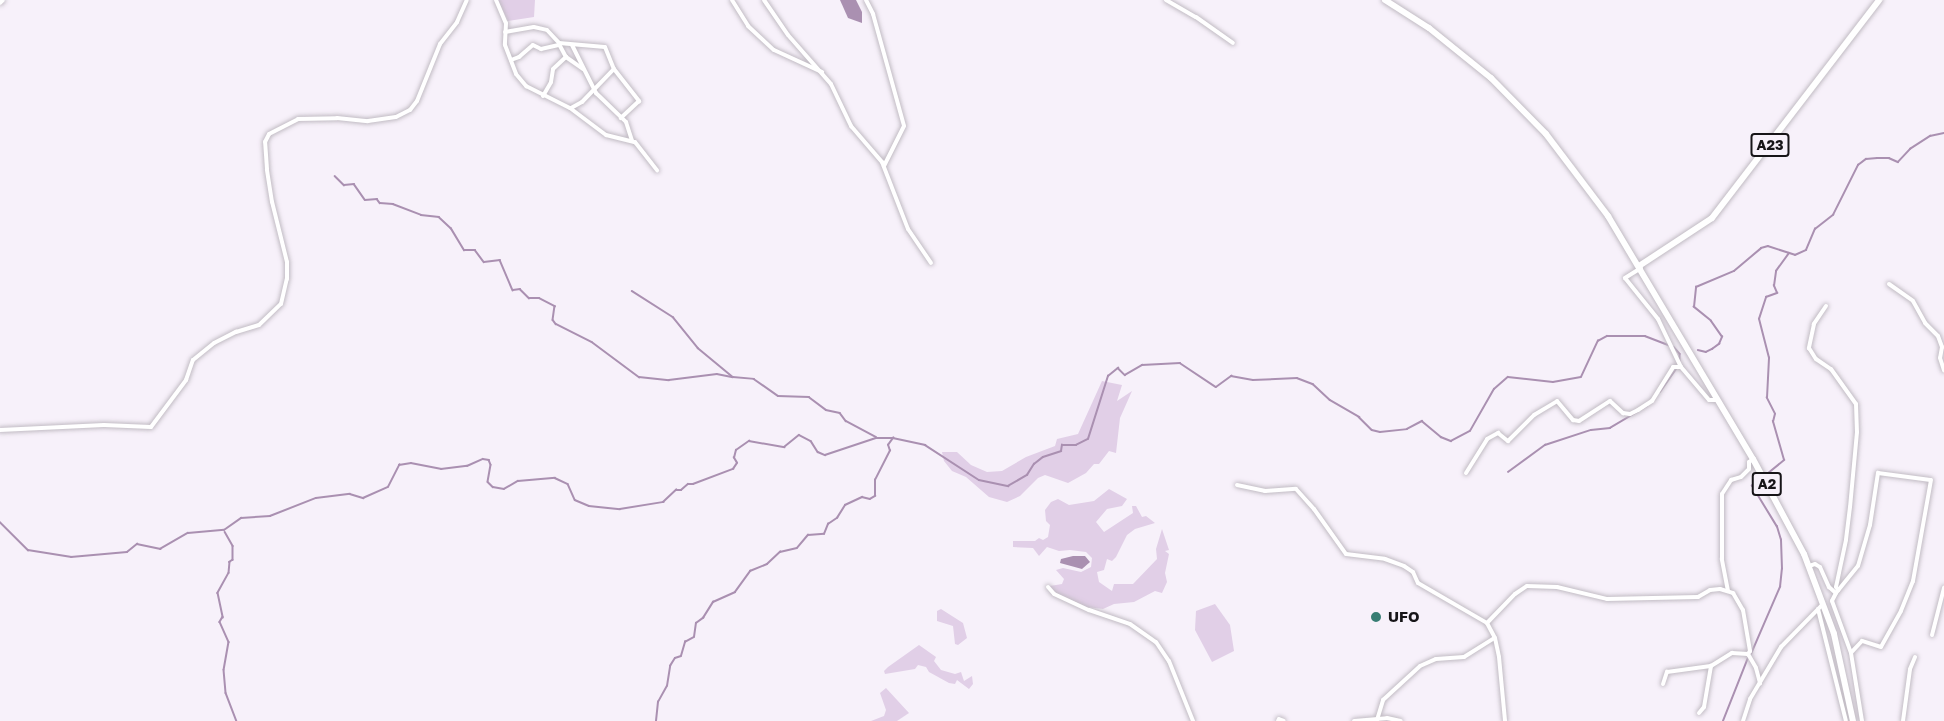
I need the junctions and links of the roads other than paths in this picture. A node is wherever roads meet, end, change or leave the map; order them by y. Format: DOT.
graph roads {
  1 [pos="3,0"];
  2 [pos="467,0"];
  3 [pos="496,0"];
  4 [pos="732,0"];
  5 [pos="764,0"];
  6 [pos="866,0"];
  7 [pos="1166,0"];
  8 [pos="1385,0"];
  9 [pos="1879,0"];
  10 [pos="0,3"];
  11 [pos="505,32"];
  12 [pos="1233,43"];
  13 [pos="559,44"];
  14 [pos="572,44"];
  15 [pos="566,57"];
  16 [pos="511,60"];
  17 [pos="583,69"];
  18 [pos="614,69"];
  19 [pos="822,72"];
  20 [pos="594,90"];
  21 [pos="543,96"];
  22 [pos="570,108"];
  23 [pos="621,118"];
  24 [pos="633,142"];
  25 [pos="884,166"];
  26 [pos="657,170"];
  27 [pos="931,263"];
  28 [pos="1640,267"];
  29 [pos="1889,284"];
  30 [pos="1826,306"];
  31 [pos="1681,367"];
  32 [pos="1944,370"];
  33 [pos="1718,400"];
  34 [pos="0,430"];
  35 [pos="1753,459"];
  36 [pos="1466,473"];
  37 [pos="1237,485"];
  38 [pos="1809,566"];
  39 [pos="1048,587"];
  40 [pos="1944,588"];
  41 [pos="1728,591"];
  42 [pos="1837,591"];
  43 [pos="1824,603"];
  44 [pos="1818,609"];
  45 [pos="1487,623"];
  46 [pos="1932,635"];
  47 [pos="1494,638"];
  48 [pos="1851,653"];
  49 [pos="1748,654"];
  50 [pos="1915,657"];
  51 [pos="1712,666"];
  52 [pos="1760,683"];
  53 [pos="1663,684"];
  54 [pos="1699,713"];
  55 [pos="1377,720"];
  56 [pos="1193,721"];
  57 [pos="1278,721"];
  58 [pos="1284,721"];
  59 [pos="1354,721"];
  60 [pos="1401,721"];
  61 [pos="1504,721"];
  62 [pos="1743,721"];
  63 [pos="1846,721"];
  64 [pos="1853,721"];
  65 [pos="1862,721"];
  66 [pos="1903,721"];
  1 -- 10 [label="street"];
  2 -- 34 [label="street"];
  3 -- 11 [label="street"];
  4 -- 19 [label="street"];
  5 -- 19 [label="street"];
  6 -- 25 [label="street"];
  7 -- 12 [label="street"];
  8 -- 28 [label="main road, A2"];
  9 -- 28 [label="main road, A23"];
  11 -- 13 [label="street"];
  11 -- 16 [label="street"];
  13 -- 14 [label="street"];
  13 -- 15 [label="street"];
  13 -- 16 [label="street"];
  14 -- 17 [label="street"];
  14 -- 18 [label="street"];
  15 -- 17 [label="street"];
  15 -- 21 [label="street"];
  16 -- 21 [label="street"];
  17 -- 20 [label="street"];
  18 -- 20 [label="street"];
  18 -- 23 [label="street"];
  19 -- 25 [label="street"];
  20 -- 22 [label="street"];
  20 -- 23 [label="street"];
  21 -- 22 [label="street"];
  22 -- 24 [label="street"];
  23 -- 24 [label="street"];
  24 -- 26 [label="street"];
  25 -- 27 [label="street"];
  28 -- 31 [label="street"];
  28 -- 33 [label="main road, A2"];
  29 -- 32 [label="street"];
  30 -- 42 [label="street"];
  31 -- 33 [label="street"];
  31 -- 36 [label="street"];
  33 -- 35 [label="main road, A2"];
  35 -- 38 [label="main road, A2"];
  35 -- 41 [label="street"];
  37 -- 45 [label="street"];
  38 -- 42 [label="street"];
  38 -- 43 [label="main road, A2"];
  39 -- 56 [label="street"];
  40 -- 46 [label="street"];
  41 -- 45 [label="street"];
  41 -- 49 [label="street"];
  42 -- 48 [label="street"];
  42 -- 48 [label="street"];
  43 -- 44 [label="street"];
  43 -- 64 [label="main road, A2"];
  44 -- 52 [label="street"];
  44 -- 63 [label="street"];
  45 -- 47 [label="street"];
  47 -- 55 [label="street"];
  47 -- 61 [label="street"];
  48 -- 65 [label="street"];
  49 -- 51 [label="street"];
  49 -- 52 [label="street"];
  50 -- 66 [label="street"];
  51 -- 53 [label="street"];
  51 -- 54 [label="street"];
  52 -- 62 [label="street"];
  55 -- 59 [label="street"];
  55 -- 60 [label="street"];
  57 -- 58 [label="street"];
}
